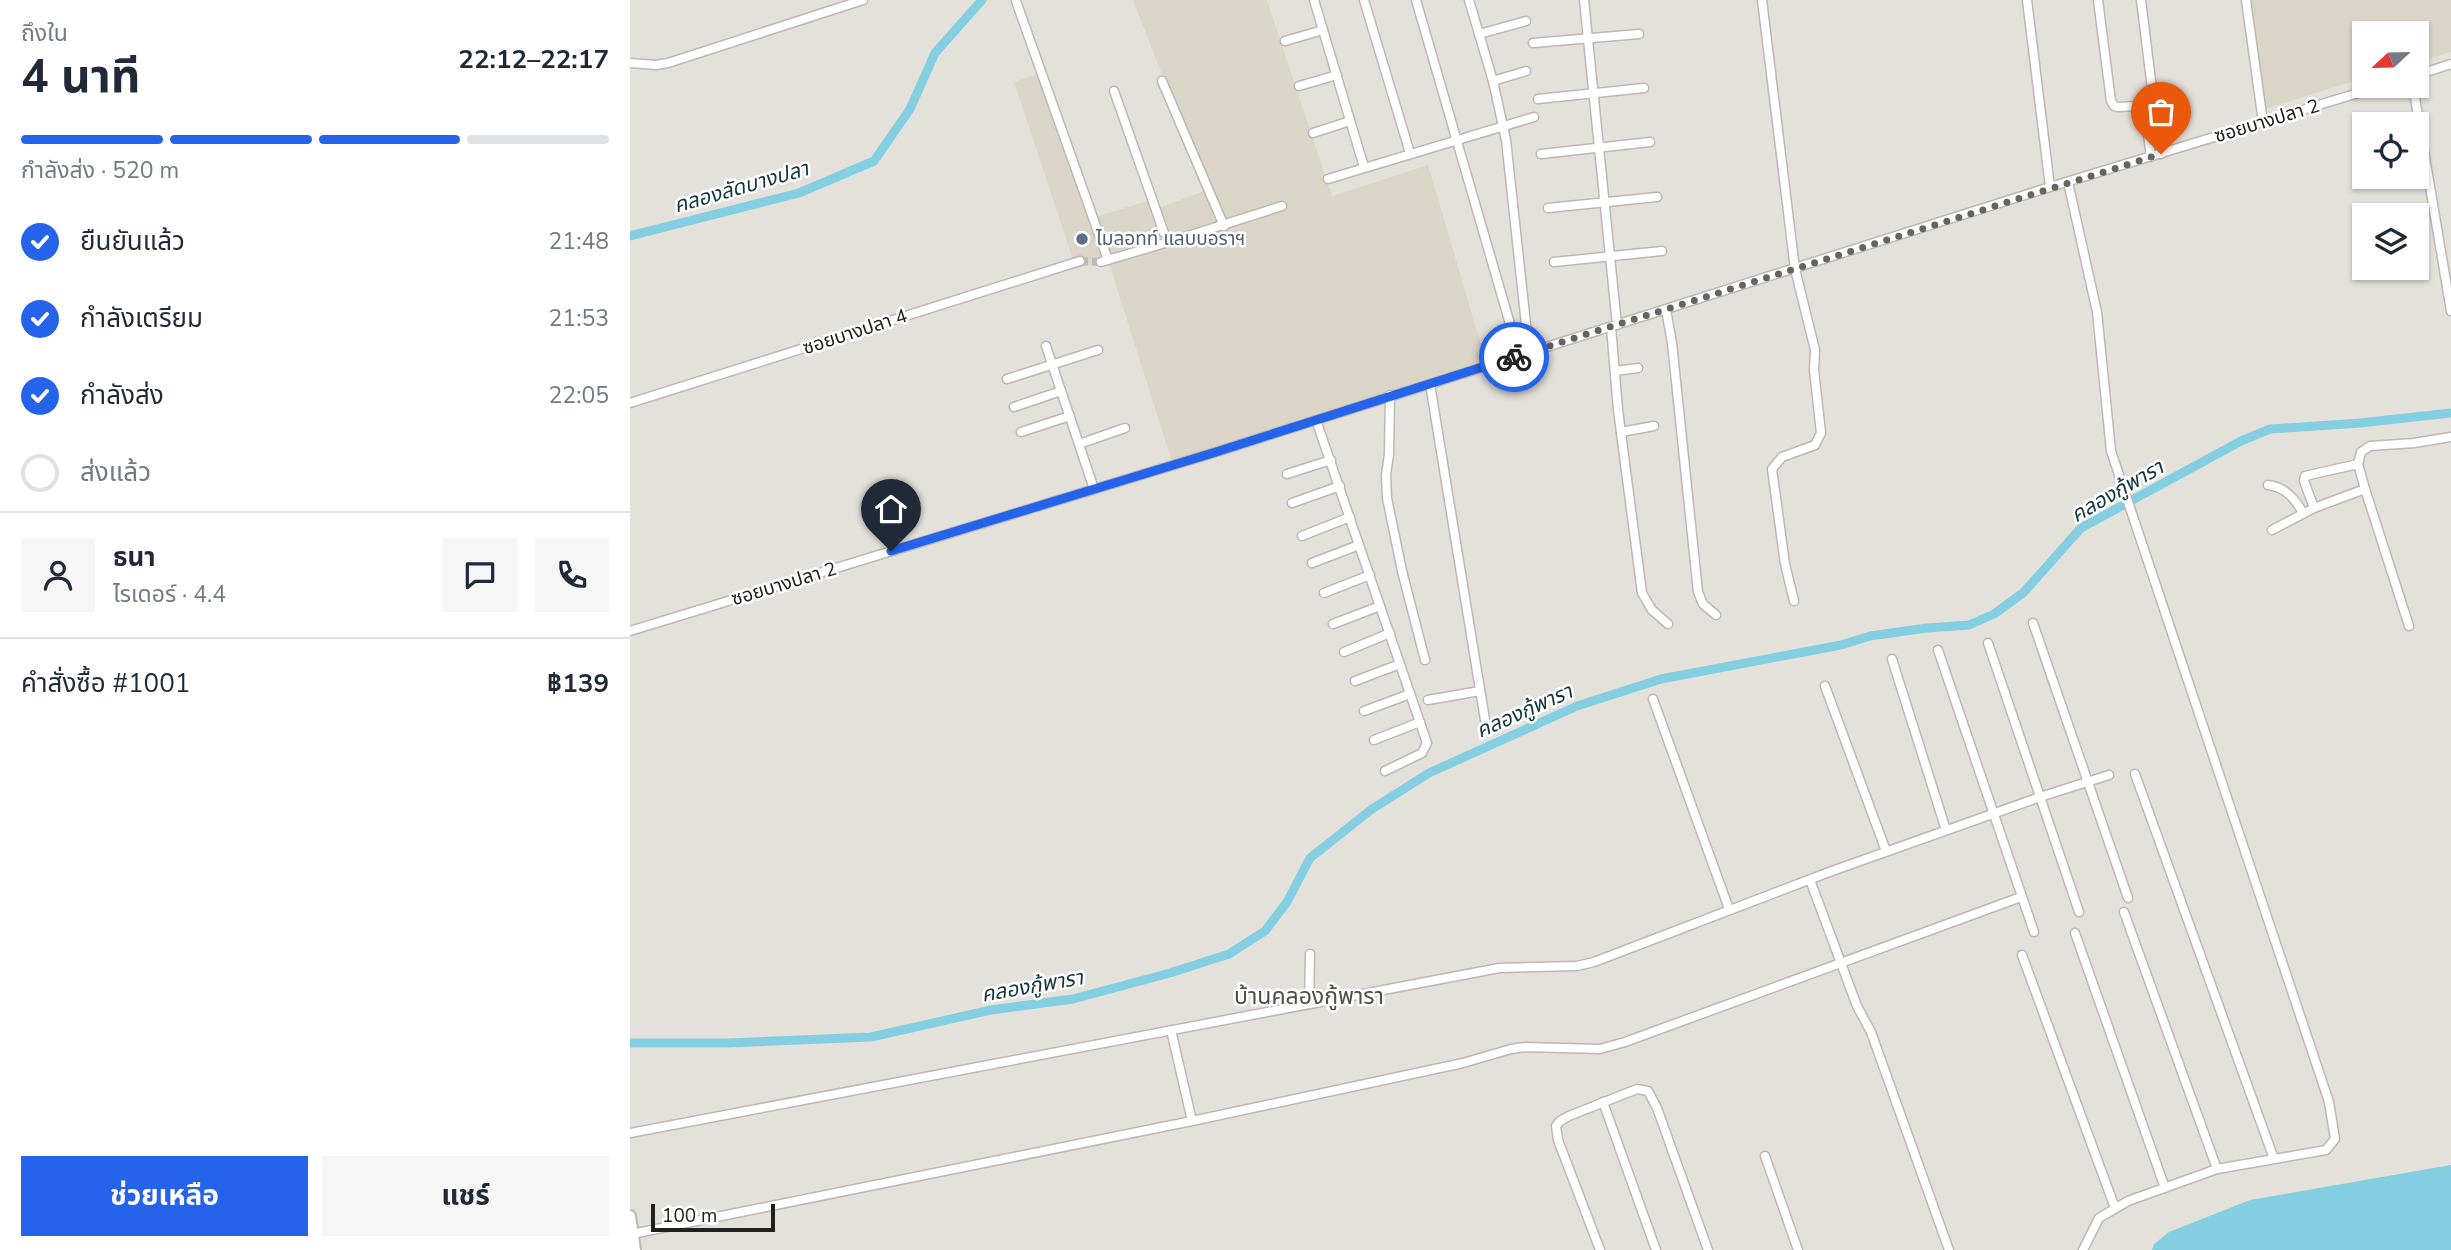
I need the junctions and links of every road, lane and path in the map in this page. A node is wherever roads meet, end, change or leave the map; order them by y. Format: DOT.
graph roads {
  1 [pos="863,0"];
  2 [pos="1314,0"];
  3 [pos="1364,0"];
  4 [pos="1416,0"];
  5 [pos="1469,0"];
  6 [pos="1584,0"];
  7 [pos="1762,0"];
  8 [pos="2027,0"];
  9 [pos="2098,0"];
  10 [pos="2141,0"];
  11 [pos="2246,0"];
  12 [pos="1016,1"];
  13 [pos="1526,21"];
  14 [pos="1323,30"];
  15 [pos="1479,34"];
  16 [pos="1639,34"];
  17 [pos="1588,38"];
  18 [pos="1285,41"];
  19 [pos="1533,43"];
  20 [pos="630,63"];
  21 [pos="2451,64"];
  22 [pos="1526,71"];
  23 [pos="2429,71"];
  24 [pos="1336,75"];
  25 [pos="1493,80"];
  26 [pos="1162,81"];
  27 [pos="1298,86"];
  28 [pos="1644,88"];
  29 [pos="1114,91"];
  30 [pos="1594,93"];
  31 [pos="2352,95"];
  32 [pos="2415,98"];
  33 [pos="1538,99"];
  34 [pos="2154,105"];
  35 [pos="1534,117"];
  36 [pos="1350,121"];
  37 [pos="2263,122"];
  38 [pos="1503,127"];
  39 [pos="1313,133"];
  40 [pos="1457,138"];
  41 [pos="1650,142"];
  42 [pos="1599,147"];
  43 [pos="1410,153"];
  44 [pos="1541,154"];
  45 [pos="2156,155"];
  46 [pos="1364,167"];
  47 [pos="1328,179"];
  48 [pos="2068,182"];
  49 [pos="2050,187"];
  50 [pos="1657,197"];
  51 [pos="1605,202"];
  52 [pos="1282,206"];
  53 [pos="1548,208"];
  54 [pos="1224,226"];
  55 [pos="1167,239"];
  56 [pos="1662,251"];
  57 [pos="1610,256"];
  58 [pos="1080,261"];
  59 [pos="1553,262"];
  60 [pos="1795,269"];
  61 [pos="1666,310"];
  62 [pos="2451,311"];
  63 [pos="1526,323"];
  64 [pos="1614,326"];
  65 [pos="1511,328"];
  66 [pos="1046,346"];
  67 [pos="1098,349"];
  68 [pos="1529,352"];
  69 [pos="1519,355"];
  70 [pos="1053,365"];
  71 [pos="1638,368"];
  72 [pos="1615,371"];
  73 [pos="1007,379"];
  74 [pos="1430,384"];
  75 [pos="1061,391"];
  76 [pos="1390,396"];
  77 [pos="630,403"];
  78 [pos="1014,407"];
  79 [pos="1070,416"];
  80 [pos="1317,420"];
  81 [pos="1654,426"];
  82 [pos="1125,428"];
  83 [pos="1021,432"];
  84 [pos="1621,432"];
  85 [pos="2451,437"];
  86 [pos="1079,444"];
  87 [pos="1331,460"];
  88 [pos="2358,464"];
  89 [pos="1287,474"];
  90 [pos="2268,485"];
  91 [pos="1340,486"];
  92 [pos="1094,489"];
  93 [pos="2365,489"];
  94 [pos="1292,503"];
  95 [pos="2314,508"];
  96 [pos="2303,513"];
  97 [pos="1350,517"];
  98 [pos="2272,530"];
  99 [pos="1302,536"];
  100 [pos="1359,545"];
  101 [pos="1312,563"];
  102 [pos="1370,575"];
  103 [pos="1324,593"];
  104 [pos="1794,601"];
  105 [pos="1380,606"];
  106 [pos="1716,615"];
  107 [pos="2033,623"];
  108 [pos="1333,624"];
  109 [pos="1668,624"];
  110 [pos="2409,626"];
  111 [pos="630,631"];
  112 [pos="1390,633"];
  113 [pos="1988,643"];
  114 [pos="1938,650"];
  115 [pos="1344,652"];
  116 [pos="1892,659"];
  117 [pos="1425,660"];
  118 [pos="1400,664"];
  119 [pos="1355,681"];
  120 [pos="1825,686"];
  121 [pos="1480,691"];
  122 [pos="1410,694"];
  123 [pos="1653,699"];
  124 [pos="1428,700"];
  125 [pos="1364,710"];
  126 [pos="1485,720"];
  127 [pos="1420,722"];
  128 [pos="1374,740"];
  129 [pos="1385,771"];
  130 [pos="2135,774"];
  131 [pos="2109,775"];
  132 [pos="2088,781"];
  133 [pos="2040,797"];
  134 [pos="1994,814"];
  135 [pos="1946,830"];
  136 [pos="1886,851"];
  137 [pos="1810,880"];
  138 [pos="2021,897"];
  139 [pos="2128,898"];
  140 [pos="1729,909"];
  141 [pos="2078,912"];
  142 [pos="2124,912"];
  143 [pos="2034,932"];
  144 [pos="2074,933"];
  145 [pos="1310,954"];
  146 [pos="2022,955"];
  147 [pos="1839,962"];
  148 [pos="1309,1003"];
  149 [pos="1171,1030"];
  150 [pos="1603,1102"];
  151 [pos="1192,1121"];
  152 [pos="630,1133"];
  153 [pos="1765,1156"];
  154 [pos="2274,1159"];
  155 [pos="2217,1169"];
  156 [pos="2165,1188"];
  157 [pos="2115,1208"];
  158 [pos="630,1216"];
  159 [pos="632,1234"];
  160 [pos="635,1250"];
  161 [pos="1600,1250"];
  162 [pos="1656,1250"];
  163 [pos="1708,1250"];
  164 [pos="1798,1250"];
  165 [pos="1949,1250"];
  166 [pos="2083,1250"];
  1 -- 20 [label="street"];
  2 -- 14 [label="street"];
  3 -- 43 [label="street"];
  4 -- 40 [label="street"];
  5 -- 15 [label="street"];
  6 -- 17 [label="street"];
  7 -- 60 [label="street"];
  8 -- 49 [label="street"];
  9 -- 34 [label="street"];
  10 -- 34 [label="street"];
  11 -- 37 [label="street"];
  12 -- 55 [label="street"];
  13 -- 15 [label="street"];
  14 -- 18 [label="street"];
  14 -- 24 [label="street"];
  15 -- 25 [label="street"];
  16 -- 17 [label="street"];
  17 -- 19 [label="street"];
  17 -- 30 [label="street"];
  21 -- 23 [label="street"];
  22 -- 25 [label="street"];
  24 -- 27 [label="street"];
  24 -- 36 [label="street"];
  25 -- 38 [label="street"];
  26 -- 54 [label="street"];
  28 -- 30 [label="street"];
  29 -- 55 [label="street"];
  30 -- 33 [label="street"];
  30 -- 42 [label="street"];
  31 -- 37 [label="street, ซอยบางปลา 2"];
  32 -- 62 [label="street"];
  34 -- 45 [label="street"];
  35 -- 38 [label="street"];
  36 -- 39 [label="street"];
  36 -- 46 [label="street"];
  37 -- 45 [label="street, ซอยบางปลา 2"];
  38 -- 40 [label="street"];
  38 -- 63 [label="street"];
  40 -- 43 [label="street"];
  40 -- 65 [label="street"];
  41 -- 42 [label="street"];
  42 -- 44 [label="street"];
  42 -- 51 [label="street"];
  43 -- 46 [label="street"];
  45 -- 48 [label="street, ซอยบางปลา 2"];
  46 -- 47 [label="street"];
  48 -- 49 [label="street, ซอยบางปลา 2"];
  48 -- 154 [label="street"];
  49 -- 60 [label="street, ซอยบางปลา 2"];
  50 -- 51 [label="street"];
  51 -- 53 [label="street"];
  51 -- 57 [label="street"];
  52 -- 54 [label="street"];
  54 -- 55 [label="street"];
  56 -- 57 [label="street"];
  57 -- 59 [label="street"];
  57 -- 64 [label="street"];
  58 -- 77 [label="street, ซอยบางปลา 4"];
  60 -- 61 [label="street, ซอยบางปลา 2"];
  60 -- 104 [label="street"];
  61 -- 64 [label="street, ซอยบางปลา 2"];
  61 -- 106 [label="street"];
  63 -- 65 [label="street"];
  63 -- 68 [label="street"];
  64 -- 68 [label="street, ซอยบางปลา 2"];
  64 -- 72 [label="street"];
  65 -- 69 [label="street"];
  66 -- 70 [label="street"];
  67 -- 70 [label="street"];
  68 -- 69 [label="street, ซอยบางปลา 2"];
  69 -- 74 [label="street, ซอยบางปลา 2"];
  70 -- 73 [label="street"];
  70 -- 75 [label="street"];
  71 -- 72 [label="street"];
  72 -- 84 [label="street"];
  74 -- 76 [label="street, ซอยบางปลา 2"];
  74 -- 121 [label="street"];
  75 -- 78 [label="street"];
  75 -- 79 [label="street"];
  76 -- 80 [label="street, ซอยบางปลา 2"];
  76 -- 117 [label="street"];
  79 -- 83 [label="street"];
  79 -- 86 [label="street"];
  80 -- 87 [label="street"];
  80 -- 92 [label="street, ซอยบางปลา 2"];
  81 -- 84 [label="street"];
  82 -- 86 [label="street"];
  84 -- 109 [label="street"];
  85 -- 88 [label="street"];
  86 -- 92 [label="street"];
  87 -- 89 [label="street"];
  87 -- 91 [label="street"];
  88 -- 93 [label="street"];
  88 -- 95 [label="street"];
  90 -- 96 [label="street"];
  91 -- 94 [label="street"];
  91 -- 97 [label="street"];
  92 -- 111 [label="street, ซอยบางปลา 2"];
  93 -- 95 [label="street"];
  93 -- 110 [label="street"];
  95 -- 96 [label="street"];
  96 -- 98 [label="street"];
  97 -- 99 [label="street"];
  97 -- 100 [label="street"];
  100 -- 101 [label="street"];
  100 -- 102 [label="street"];
  102 -- 103 [label="street"];
  102 -- 105 [label="street"];
  105 -- 108 [label="street"];
  105 -- 112 [label="street"];
  107 -- 132 [label="street"];
  112 -- 115 [label="street"];
  112 -- 118 [label="street"];
  113 -- 133 [label="street"];
  114 -- 134 [label="street"];
  116 -- 135 [label="street"];
  118 -- 119 [label="street"];
  118 -- 122 [label="street"];
  120 -- 136 [label="street"];
  121 -- 124 [label="street"];
  121 -- 126 [label="street"];
  122 -- 125 [label="street"];
  122 -- 127 [label="street"];
  123 -- 140 [label="street"];
  127 -- 128 [label="street"];
  127 -- 129 [label="street"];
  130 -- 154 [label="street"];
  131 -- 132 [label="street"];
  132 -- 133 [label="street"];
  132 -- 139 [label="street"];
  133 -- 134 [label="street"];
  133 -- 141 [label="street"];
  134 -- 135 [label="street"];
  134 -- 138 [label="street"];
  135 -- 136 [label="street"];
  136 -- 137 [label="street"];
  137 -- 140 [label="street"];
  137 -- 147 [label="street"];
  138 -- 143 [label="street"];
  138 -- 147 [label="street"];
  140 -- 148 [label="street"];
  142 -- 155 [label="street"];
  144 -- 156 [label="street"];
  145 -- 148 [label="street"];
  146 -- 157 [label="street"];
  147 -- 151 [label="street"];
  147 -- 165 [label="street"];
  148 -- 149 [label="street"];
  149 -- 151 [label="street"];
  149 -- 152 [label="street"];
  150 -- 161 [label="street"];
  150 -- 162 [label="street"];
  150 -- 163 [label="street"];
  151 -- 159 [label="street"];
  153 -- 164 [label="street"];
  154 -- 155 [label="street"];
  155 -- 156 [label="street"];
  156 -- 157 [label="street"];
  157 -- 166 [label="street"];
  158 -- 159 [label="main road"];
  159 -- 160 [label="main road"];
}
